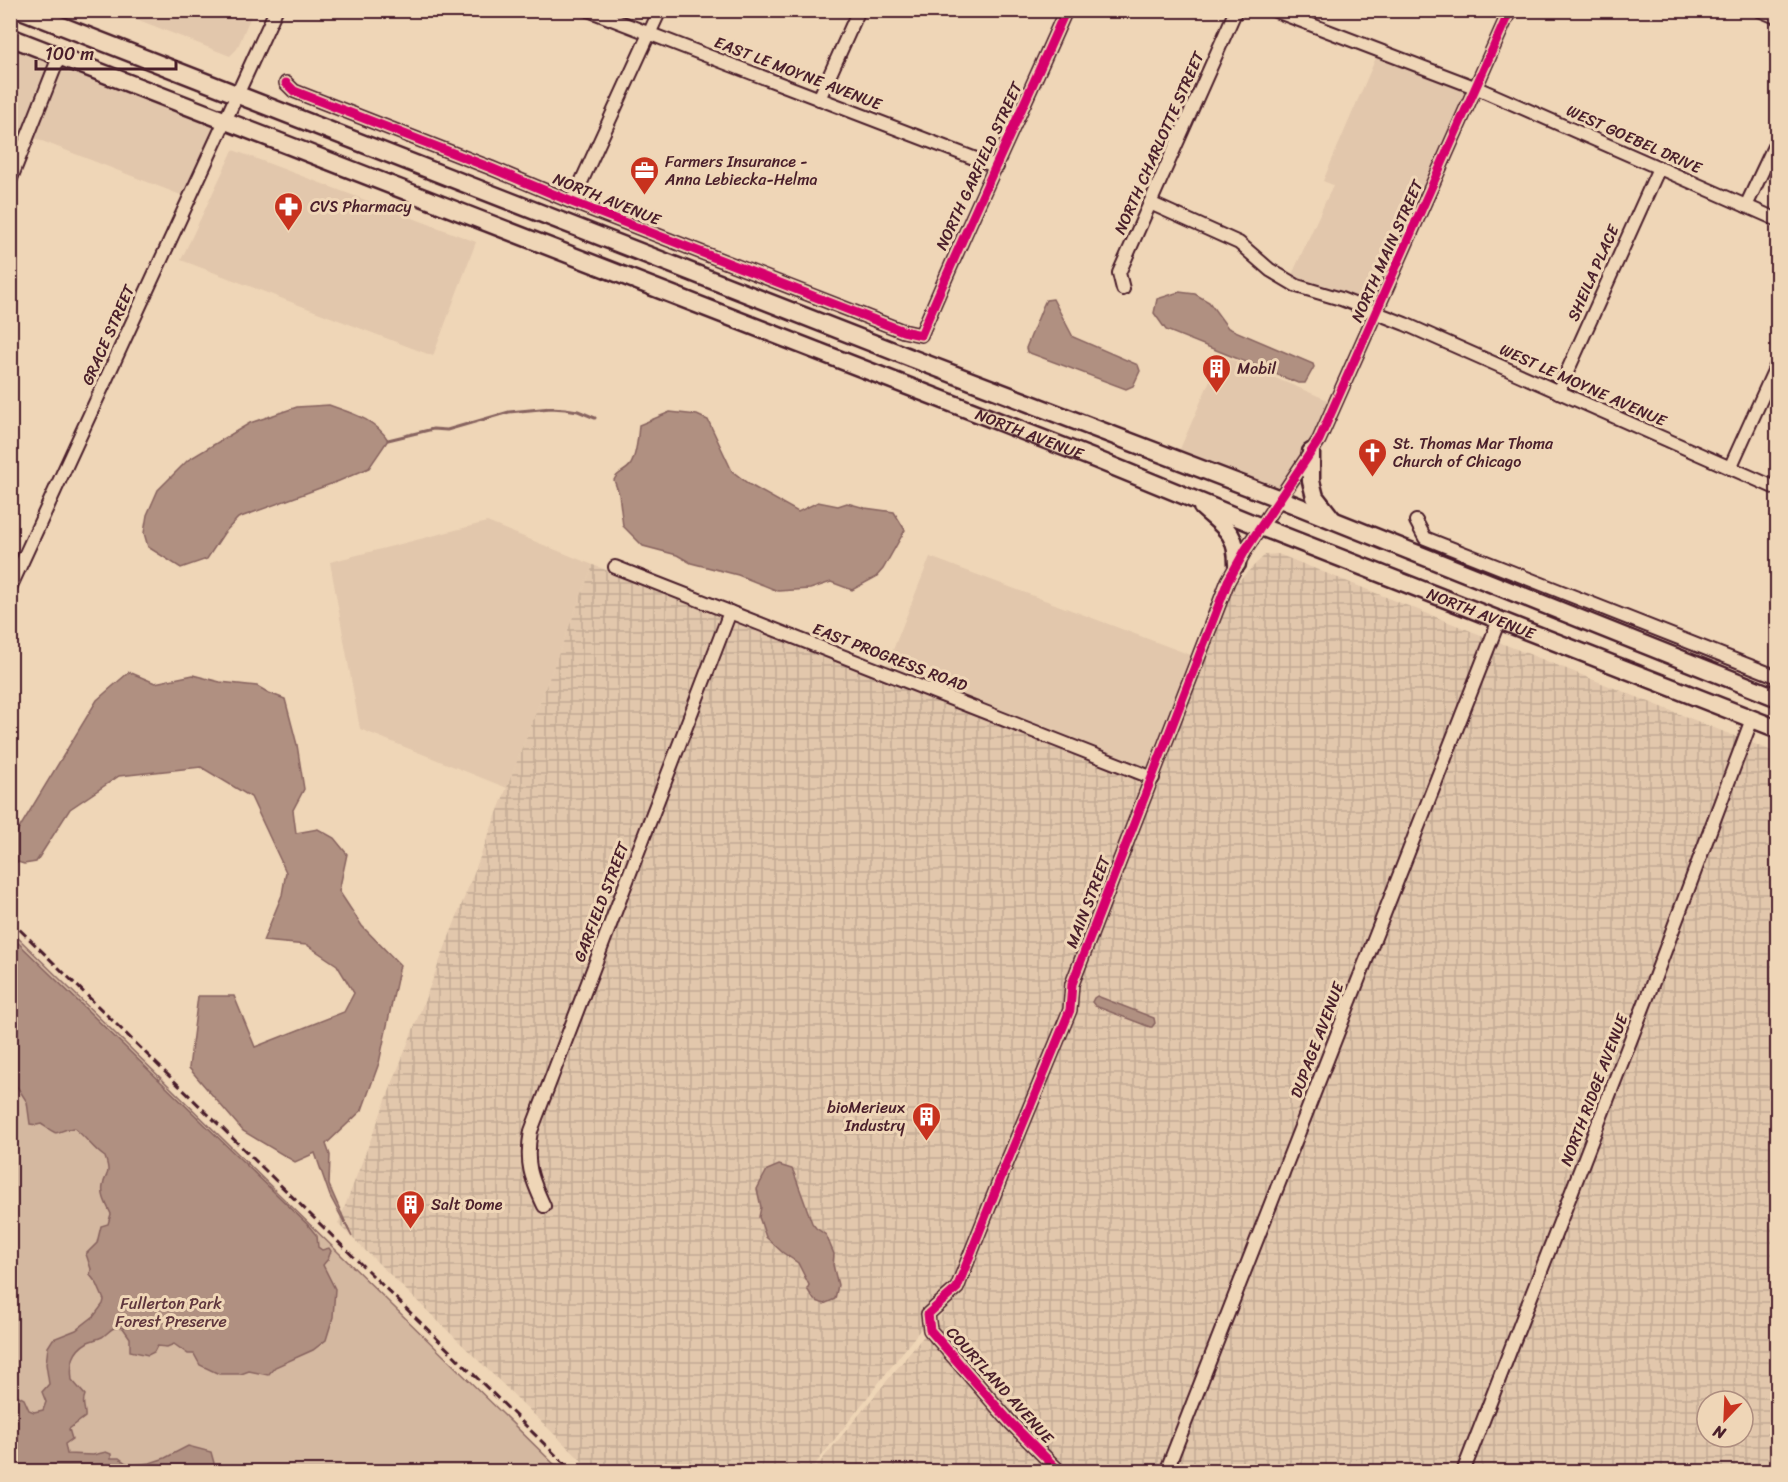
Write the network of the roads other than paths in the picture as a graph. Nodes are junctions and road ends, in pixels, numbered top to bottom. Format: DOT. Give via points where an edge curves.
graph roads {
  1 [pos="21,10"];
  2 [pos="276,10"];
  3 [pos="588,10"];
  4 [pos="660,10"];
  5 [pos="859,10"];
  6 [pos="1066,10"];
  7 [pos="1236,10"];
  8 [pos="1273,10"];
  9 [pos="1510,10"];
  10 [pos="1759,10"];
  11 [pos="1778,18"];
  12 [pos="649,35"];
  13 [pos="10,37"];
  14 [pos="59,57"];
  15 [pos="286,83"];
  16 [pos="1477,88"];
  17 [pos="237,96"];
  18 [pos="819,99"];
  19 [pos="225,122"];
  20 [pos="1778,138"];
  21 [pos="997,167"];
  22 [pos="1659,168"];
  23 [pos="10,181"];
  24 [pos="572,202"];
  25 [pos="1150,203"];
  26 [pos="1746,206"];
  27 [pos="1778,220"];
  28 [pos="1123,289"];
  29 [pos="1376,313"];
  30 [pos="921,335"];
  31 [pos="1778,362"];
  32 [pos="1558,392"];
  33 [pos="1311,452"];
  34 [pos="1730,468"];
  35 [pos="1778,489"];
  36 [pos="1280,499"];
  37 [pos="1195,500"];
  38 [pos="1334,520"];
  39 [pos="1416,521"];
  40 [pos="1261,527"];
  41 [pos="1237,564"];
  42 [pos="615,567"];
  43 [pos="10,588"];
  44 [pos="730,612"];
  45 [pos="1499,620"];
  46 [pos="1778,677"];
  47 [pos="1778,698"];
  48 [pos="1752,719"];
  49 [pos="1778,729"];
  50 [pos="1153,778"];
  51 [pos="544,1206"];
  52 [pos="928,1314"];
  53 [pos="1060,1472"];
  54 [pos="1166,1472"];
  55 [pos="1463,1472"];
  1 -- 17 [label="main road, NORTH AVENUE"];
  2 -- 17 [label="street, GRACE STREET"];
  3 -- 12 [label="street, EAST LE MOYNE AVENUE"];
  4 -- 12 [label="street"];
  5 -- 18 [label="street"];
  6 -- 21 [label="street, NORTH GARFIELD STREET"];
  7 -- 25 [label="street, NORTH CHARLOTTE STREET"];
  8 -- 16 [label="street, WEST GOEBEL DRIVE"];
  9 -- 16 [label="street, NORTH MAIN STREET"];
  10 -- 11 [label="street"];
  12 -- 18 [label="street, EAST LE MOYNE AVENUE"];
  12 -- 24 [label="street"];
  13 -- 14 [label="main road, NORTH AVENUE"];
  14 -- 19 [label="main road, NORTH AVENUE"];
  14 -- 23 [label="street"];
  15 -- 24 [label="street, NORTH AVENUE" via="294,91"];
  16 -- 22 [label="street, WEST GOEBEL DRIVE"];
  16 -- 29 [label="street, NORTH MAIN STREET"];
  17 -- 19 [label="street, GRACE STREET"];
  17 -- 36 [label="main road, NORTH AVENUE"];
  18 -- 21 [label="street, EAST LE MOYNE AVENUE"];
  19 -- 37 [label="main road, NORTH AVENUE"];
  19 -- 43 [label="street, GRACE STREET"];
  20 -- 26 [label="street"];
  21 -- 30 [label="street, NORTH GARFIELD STREET"];
  22 -- 26 [label="street, WEST GOEBEL DRIVE"];
  22 -- 32 [label="street, SHEILA PLACE"];
  24 -- 30 [label="street, NORTH AVENUE"];
  25 -- 28 [label="street, NORTH CHARLOTTE STREET" via="1119,273"];
  25 -- 29 [label="street" via="1239,243 1270,270 1297,286"];
  26 -- 27 [label="street, WEST GOEBEL DRIVE"];
  29 -- 32 [label="street, WEST LE MOYNE AVENUE"];
  29 -- 33 [label="street, NORTH MAIN STREET"];
  31 -- 34 [label="street"];
  32 -- 34 [label="street, WEST LE MOYNE AVENUE"];
  33 -- 36 [label="street, NORTH MAIN STREET"];
  33 -- 38 [label="main road" via="1315,497"];
  34 -- 35 [label="street, WEST LE MOYNE AVENUE"];
  36 -- 38 [label="main road, NORTH AVENUE"];
  36 -- 40 [label="street, MAIN STREET"];
  37 -- 40 [label="main road, NORTH AVENUE"];
  37 -- 41 [label="main road" via="1233,537"];
  38 -- 47 [label="main road, NORTH AVENUE"];
  39 -- 46 [label="street" via="1425,538"];
  40 -- 41 [label="street, MAIN STREET"];
  40 -- 45 [label="main road, NORTH AVENUE"];
  41 -- 50 [label="street, MAIN STREET"];
  42 -- 44 [label="street, EAST PROGRESS ROAD"];
  44 -- 50 [label="street, EAST PROGRESS ROAD"];
  44 -- 51 [label="street, GARFIELD STREET" via="531,1131 529,1168"];
  45 -- 48 [label="main road, NORTH AVENUE"];
  45 -- 54 [label="street, DUPAGE AVENUE"];
  48 -- 49 [label="main road, NORTH AVENUE"];
  48 -- 55 [label="street, NORTH RIDGE AVENUE"];
  50 -- 52 [label="street, MAIN STREET" via="1072,984 1070,1010 970,1258 957,1288"];
  52 -- 53 [label="street, COURTLAND AVENUE" via="930,1330 1011,1423"];
}
